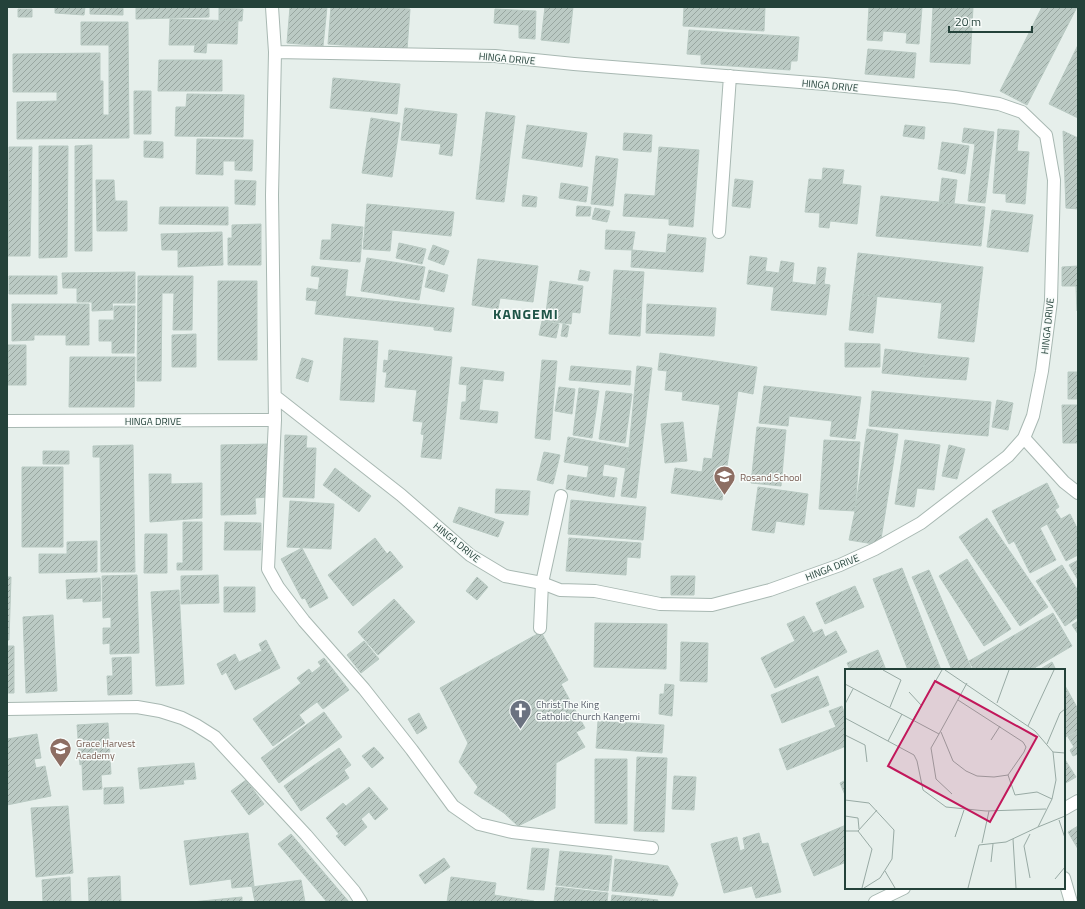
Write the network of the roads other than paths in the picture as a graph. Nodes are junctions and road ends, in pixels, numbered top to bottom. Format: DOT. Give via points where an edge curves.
graph roads {
  1 [pos="272,7"];
  2 [pos="275,52"];
  3 [pos="730,76"];
  4 [pos="719,232"];
  5 [pos="276,397"];
  6 [pos="275,420"];
  7 [pos="7,421"];
  8 [pos="1024,438"];
  9 [pos="1078,493"];
  10 [pos="561,496"];
  11 [pos="542,583"];
  12 [pos="540,628"];
  13 [pos="7,709"];
  14 [pos="1078,801"];
  15 [pos="1065,808"];
  16 [pos="652,848"];
  17 [pos="1065,881"];
  18 [pos="902,889"];
  19 [pos="361,902"];
  20 [pos="875,902"];
  21 [pos="1071,902"];
  1 -- 2 [label="street"];
  2 -- 3 [label="street, HINGA DRIVE" via="495,56"];
  2 -- 5 [label="street" via="272,195"];
  3 -- 4 [label="street"];
  3 -- 8 [label="street, HINGA DRIVE" via="924,94 998,104 1022,112 1046,135 1054,180 1051,301 1042,371 1033,416"];
  5 -- 6 [label="street"];
  5 -- 11 [label="street, HINGA DRIVE" via="401,494 470,555 505,576"];
  6 -- 7 [label="street, HINGA DRIVE"];
  6 -- 16 [label="street" via="268,570 304,621 364,689 453,806 478,824 512,832"];
  8 -- 9 [label="street" via="1064,482"];
  8 -- 11 [label="street, HINGA DRIVE" via="1008,456 914,526 875,549 840,565 770,590 712,606 660,604 596,591 560,590"];
  10 -- 11 [label="street"];
  11 -- 12 [label="street"];
  13 -- 19 [label="street" via="137,707 160,711 196,725 215,737 295,823"];
  14 -- 15 [label="street"];
  17 -- 21 [label="street"];
  18 -- 20 [label="street"];
}
